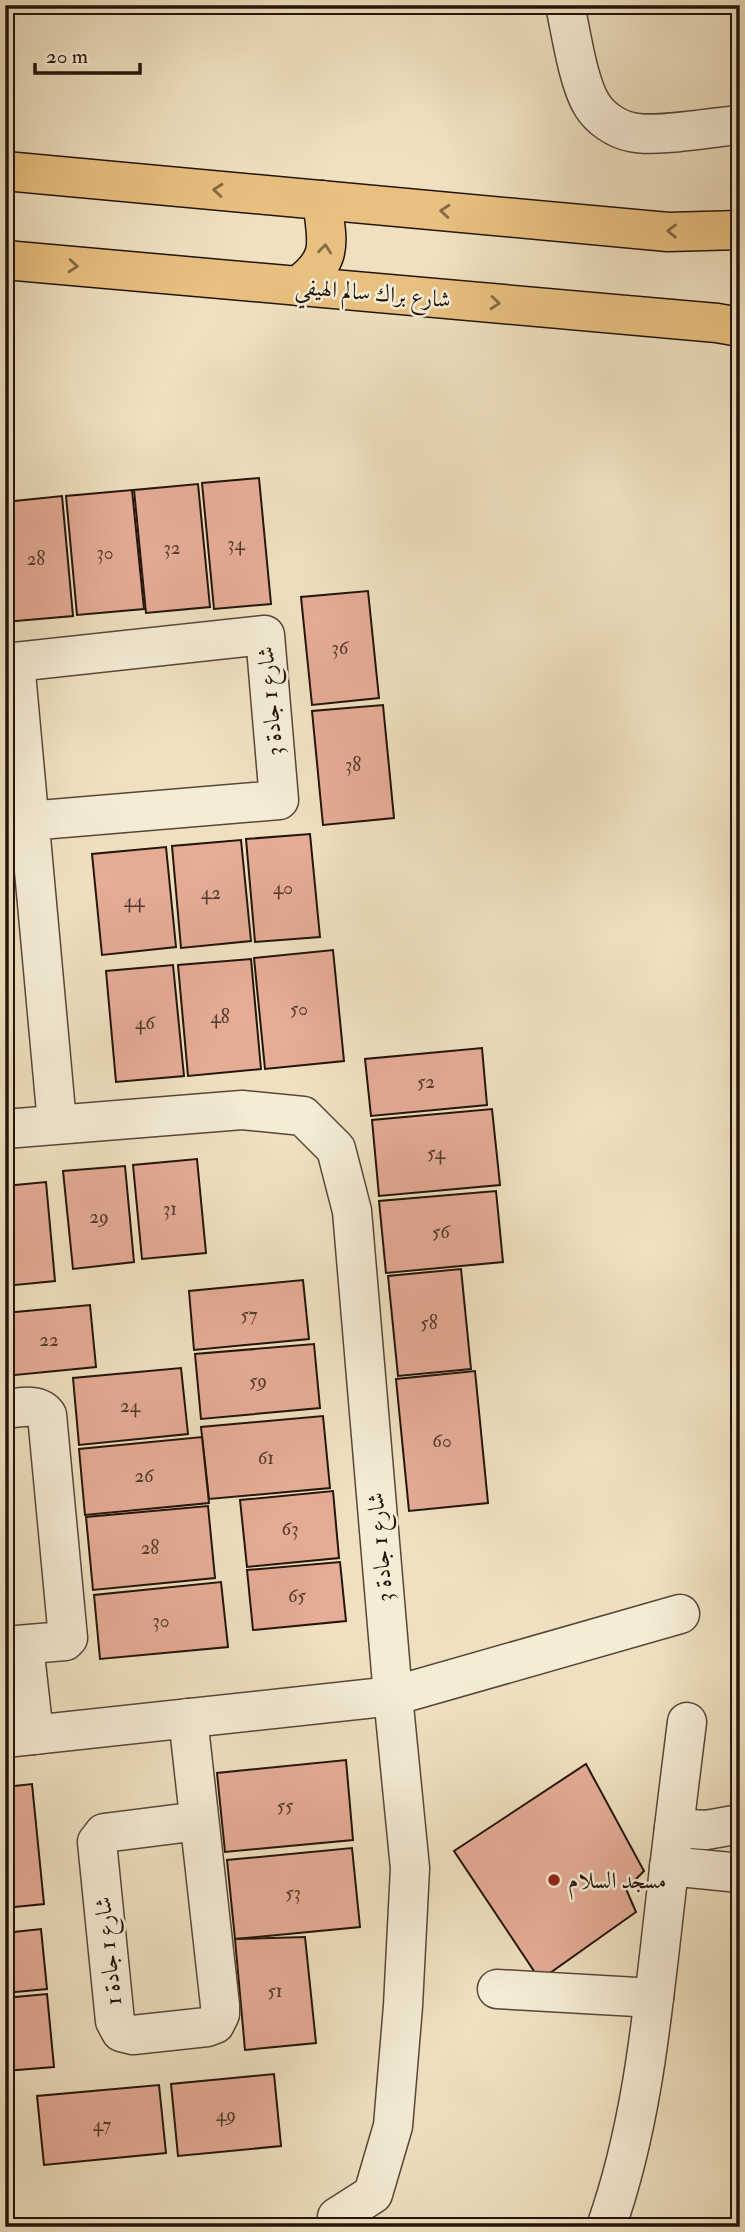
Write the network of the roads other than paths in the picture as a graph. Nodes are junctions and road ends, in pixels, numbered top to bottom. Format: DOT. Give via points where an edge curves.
graph roads {
  1 [pos="565,5"];
  2 [pos="740,125"];
  3 [pos="5,171"];
  4 [pos="322,200"];
  5 [pos="740,230"];
  6 [pos="5,260"];
  7 [pos="298,286"];
  8 [pos="740,327"];
  9 [pos="28,821"];
  10 [pos="57,1123"];
  11 [pos="5,1129"];
  12 [pos="5,1409"];
  13 [pos="680,1614"];
  14 [pos="15,1646"];
  15 [pos="393,1696"];
  16 [pos="188,1718"];
  17 [pos="687,1721"];
  18 [pos="20,1737"];
  19 [pos="199,1821"];
  20 [pos="740,1824"];
  21 [pos="674,1828"];
  22 [pos="669,1866"];
  23 [pos="740,1873"];
  24 [pos="498,1989"];
  25 [pos="654,1998"];
  26 [pos="337,2217"];
  27 [pos="606,2227"];
  1 -- 2 [label="street" via="585,91 592,106 616,127 647,134"];
  4 -- 3 [label="main road, one-way"];
  5 -- 4 [label="main road, one-way" via="668,232"];
  7 -- 4 [label="main road, one-way" via="324,261"];
  6 -- 7 [label="main road, شارع براك سالم الهيفي, one-way"];
  7 -- 8 [label="main road, شارع براك سالم الهيفي, one-way"];
  9 -- 9 [label="street, شارع 1 جادة 3" via="15,662 265,635 279,800"];
  9 -- 10 [label="street, شارع 1 جادة 3"];
  10 -- 11 [label="street, شارع 1 جادة 3"];
  10 -- 15 [label="street, شارع 1 جادة 3" via="242,1110 303,1116 336,1149 352,1211"];
  12 -- 14 [label="street" via="37,1406 47,1415 68,1638"];
  13 -- 15 [label="street"];
  14 -- 18 [label="street"];
  15 -- 16 [label="street"];
  15 -- 26 [label="street, شارع 1 جادة 3" via="410,1868 393,2126 373,2194"];
  16 -- 18 [label="street"];
  16 -- 19 [label="street, شارع 1 جادة 1"];
  17 -- 21 [label="street"];
  19 -- 19 [label="street, شارع 1 جادة 1" via="220,2014 215,2024 207,2027 133,2035 121,2032 115,2021 97,1842 104,1833"];
  20 -- 21 [label="street" via="706,1830"];
  21 -- 22 [label="street"];
  22 -- 23 [label="street"];
  22 -- 25 [label="street"];
  24 -- 25 [label="street"];
  25 -- 27 [label="street" via="634,2124"];
}
